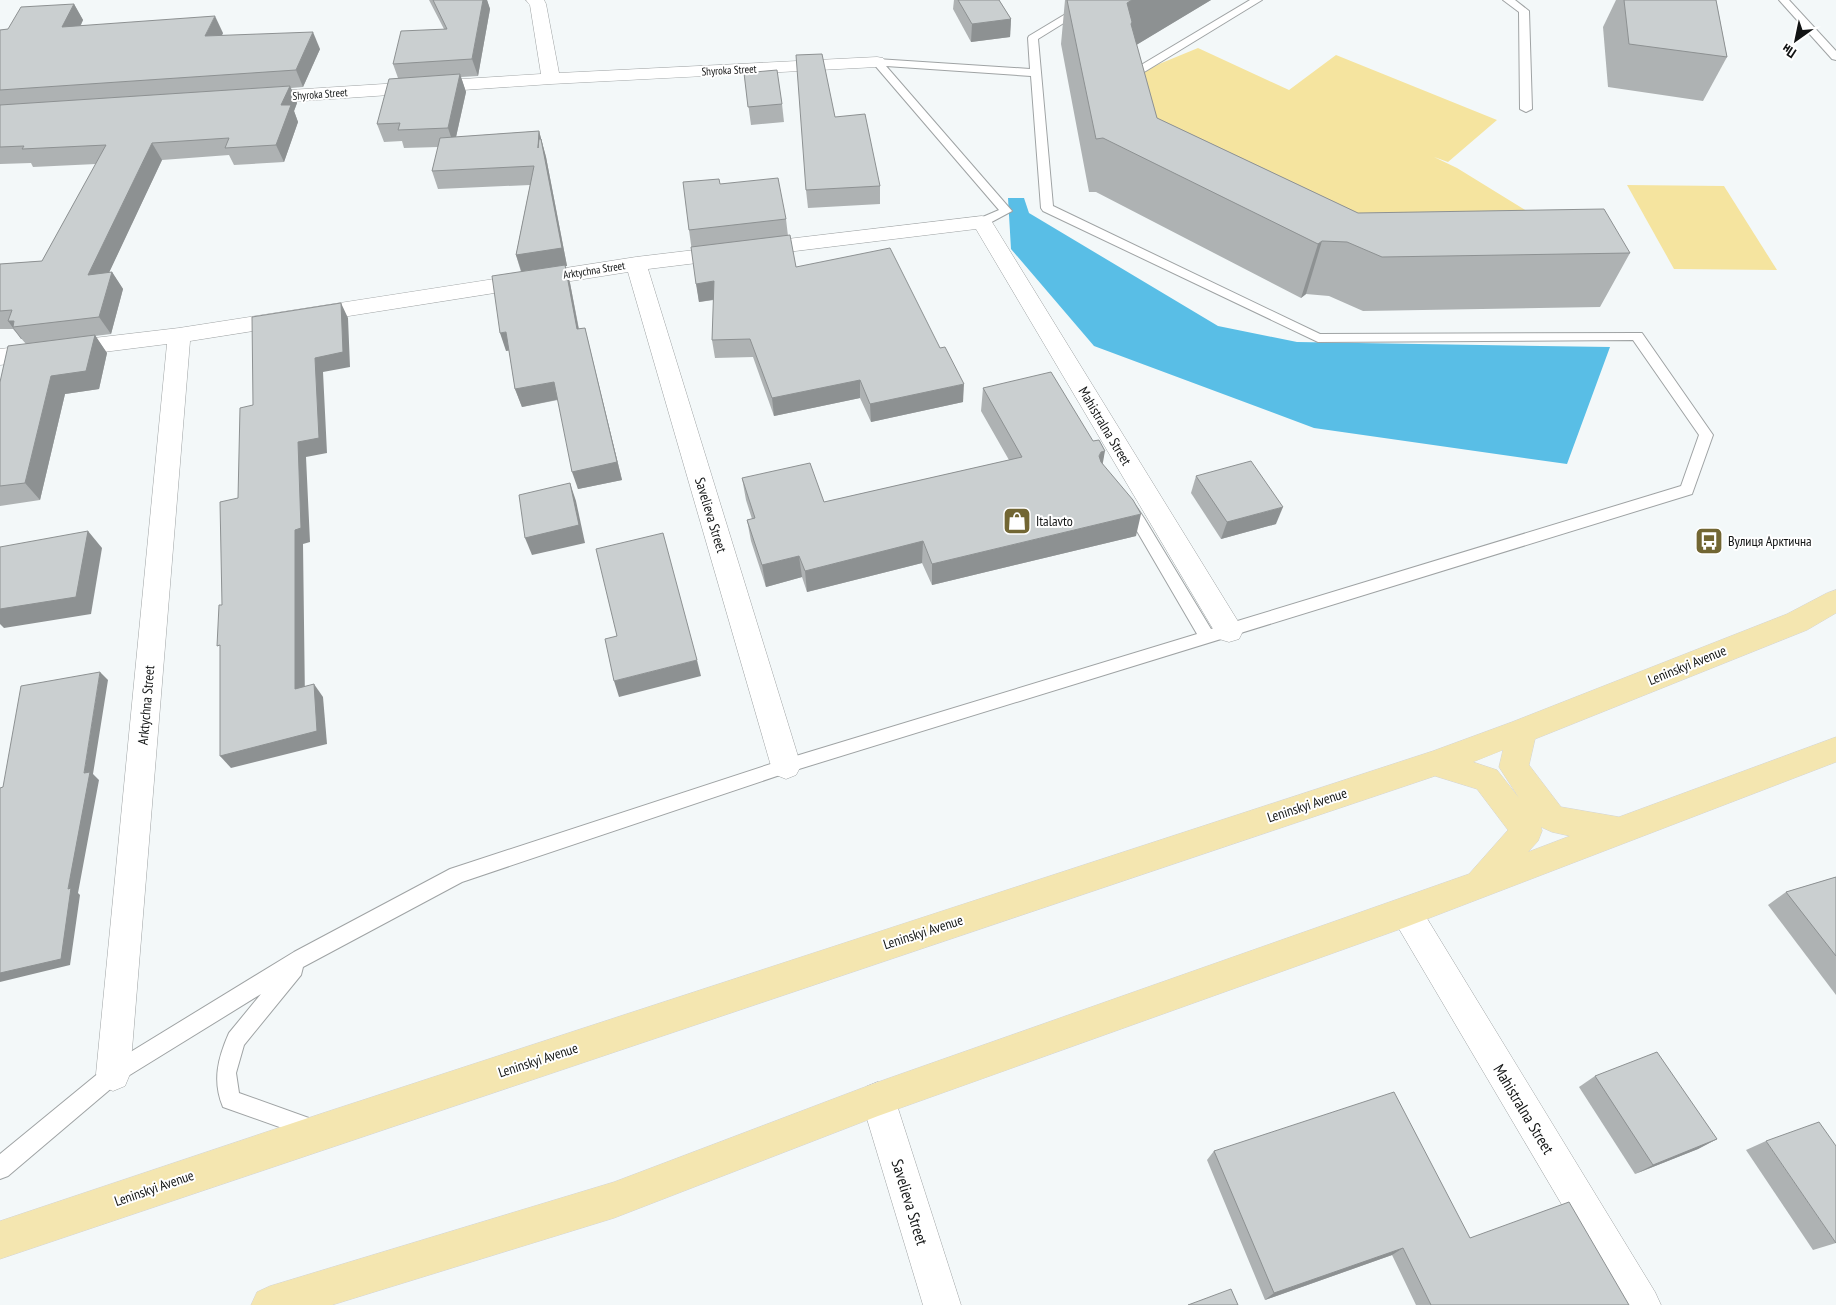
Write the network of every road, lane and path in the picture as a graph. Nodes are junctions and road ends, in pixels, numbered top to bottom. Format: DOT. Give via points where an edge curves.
graph roads {
  1 [pos="534,0"];
  2 [pos="1096,0"];
  3 [pos="1257,0"];
  4 [pos="1508,0"];
  5 [pos="1784,0"];
  6 [pos="1836,57"];
  7 [pos="878,62"];
  8 [pos="1036,73"];
  9 [pos="551,79"];
  10 [pos="1136,94"];
  11 [pos="236,100"];
  12 [pos="1526,109"];
  13 [pos="982,222"];
  14 [pos="636,264"];
  15 [pos="179,335"];
  16 [pos="0,358"];
  17 [pos="1116,493"];
  18 [pos="1836,600"];
  19 [pos="1218,634"];
  20 [pos="1522,731"];
  21 [pos="1836,749"];
  22 [pos="1435,763"];
  23 [pos="786,766"];
  24 [pos="1619,831"];
  25 [pos="1478,884"];
  26 [pos="1406,912"];
  27 [pos="302,958"];
  28 [pos="113,1074"];
  29 [pos="878,1099"];
  30 [pos="320,1132"];
  31 [pos="0,1168"];
  32 [pos="0,1240"];
  33 [pos="270,1305"];
  34 [pos="942,1305"];
  35 [pos="1642,1305"];
  1 -- 9 [label="street" via="538,4"];
  2 -- 8 [label="lane" via="1033,38"];
  3 -- 10 [label="lane" via="1130,76"];
  4 -- 12 [label="lane" via="1524,11"];
  5 -- 6 [label="lane"];
  7 -- 8 [label="lane"];
  7 -- 9 [label="street, Shyroka Street"];
  7 -- 13 [label="lane" via="1006,211"];
  8 -- 19 [label="lane" via="1047,208 1318,338 1637,336 1706,435 1686,490"];
  9 -- 11 [label="street, Shyroka Street"];
  13 -- 14 [label="street, Arktychna Street"];
  13 -- 19 [label="street, Mahistralna Street"];
  14 -- 15 [label="street, Arktychna Street"];
  14 -- 23 [label="street, Savelieva Street"];
  15 -- 16 [label="street, Arktychna Street"];
  15 -- 28 [label="street, Arktychna Street"];
  17 -- 19 [label="lane"];
  18 -- 20 [label="main road, Leninskyi Avenue" via="1797,622"];
  19 -- 23 [label="lane"];
  20 -- 22 [label="main road, Leninskyi Avenue"];
  20 -- 24 [label="main road" via="1514,767 1552,819"];
  21 -- 24 [label="main road"];
  22 -- 25 [label="main road" via="1487,778 1527,831"];
  22 -- 30 [label="main road, Leninskyi Avenue"];
  23 -- 27 [label="lane" via="457,875"];
  24 -- 25 [label="main road"];
  25 -- 26 [label="main road"];
  26 -- 29 [label="main road"];
  26 -- 35 [label="street, Mahistralna Street"];
  27 -- 28 [label="lane"];
  27 -- 30 [label="lane" via="236,1040 226,1073 230,1100"];
  28 -- 31 [label="lane"];
  29 -- 33 [label="main road" via="614,1200"];
  29 -- 34 [label="street, Savelieva Street"];
  30 -- 32 [label="main road, Leninskyi Avenue"];
}
